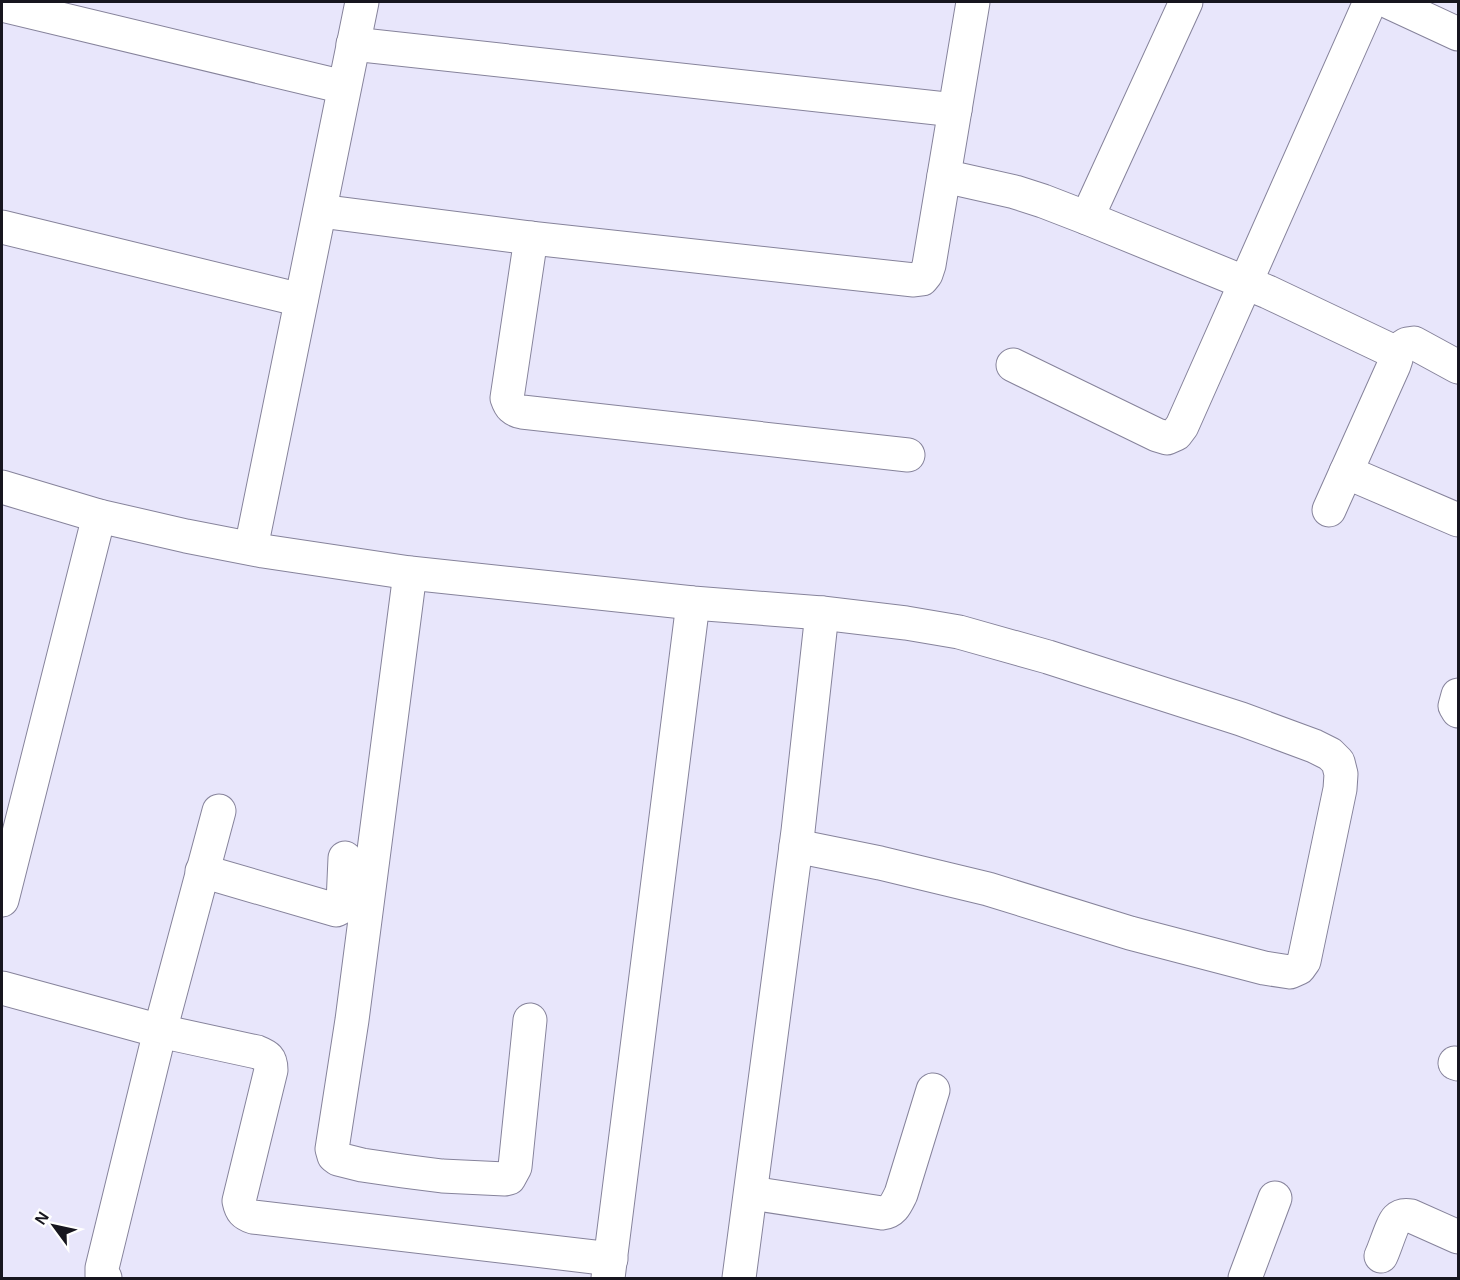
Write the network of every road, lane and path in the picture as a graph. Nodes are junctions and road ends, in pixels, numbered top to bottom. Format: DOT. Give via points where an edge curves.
graph roads {
  1 [pos="362,2"];
  2 [pos="973,2"];
  3 [pos="1186,2"];
  4 [pos="1370,2"];
  5 [pos="1389,2"];
  6 [pos="2,5"];
  7 [pos="1458,34"];
  8 [pos="353,44"];
  9 [pos="344,87"];
  10 [pos="956,110"];
  11 [pos="944,176"];
  12 [pos="320,211"];
  13 [pos="1088,218"];
  14 [pos="2,227"];
  15 [pos="531,238"];
  16 [pos="1246,283"];
  17 [pos="301,300"];
  18 [pos="1393,353"];
  19 [pos="1013,365"];
  20 [pos="1458,367"];
  21 [pos="908,455"];
  22 [pos="1346,472"];
  23 [pos="2,487"];
  24 [pos="1329,510"];
  25 [pos="99,516"];
  26 [pos="1458,520"];
  27 [pos="251,548"];
  28 [pos="410,573"];
  29 [pos="693,603"];
  30 [pos="822,614"];
  31 [pos="1458,695"];
  32 [pos="1458,711"];
  33 [pos="219,811"];
  34 [pos="796,846"];
  35 [pos="345,858"];
  36 [pos="202,871"];
  37 [pos="2,900"];
  38 [pos="2,988"];
  39 [pos="530,1020"];
  40 [pos="160,1031"];
  41 [pos="933,1090"];
  42 [pos="751,1193"];
  43 [pos="1275,1198"];
  44 [pos="1458,1237"];
  45 [pos="1381,1256"];
  46 [pos="609,1269"];
  47 [pos="103,1278"];
  48 [pos="739,1278"];
  49 [pos="1245,1278"];
  1 -- 8 [label="street"];
  2 -- 10 [label="street"];
  3 -- 13 [label="street"];
  4 -- 16 [label="street"];
  5 -- 7 [label="street"];
  6 -- 9 [label="street"];
  8 -- 9 [label="street"];
  8 -- 10 [label="street"];
  9 -- 12 [label="street"];
  10 -- 11 [label="street"];
  11 -- 13 [label="street" via="1015,192"];
  11 -- 15 [label="street" via="929,265 922,279"];
  12 -- 15 [label="street"];
  12 -- 17 [label="street"];
  13 -- 16 [label="street"];
  14 -- 17 [label="street"];
  15 -- 21 [label="street" via="507,398 514,410"];
  16 -- 18 [label="street"];
  16 -- 19 [label="street" via="1182,426 1167,438"];
  17 -- 27 [label="street"];
  18 -- 20 [label="street" via="1414,343"];
  18 -- 22 [label="street" via="1394,365"];
  22 -- 24 [label="street"];
  22 -- 26 [label="street"];
  23 -- 25 [label="street"];
  25 -- 27 [label="street"];
  25 -- 37 [label="street"];
  27 -- 28 [label="street"];
  28 -- 29 [label="street"];
  28 -- 39 [label="street" via="334,1156 362,1165 442,1176 509,1178 515,1167"];
  29 -- 30 [label="street"];
  29 -- 46 [label="street"];
  30 -- 34 [label="street"];
  30 -- 34 [label="street" via="968,634 1241,719 1330,754 1338,762 1340,789 1304,961 1290,972 1130,933 988,889"];
  31 -- 32 [label="street"];
  33 -- 36 [label="street"];
  34 -- 42 [label="street"];
  35 -- 36 [label="street" via="343,903 336,909"];
  36 -- 40 [label="street"];
  38 -- 40 [label="street"];
  40 -- 46 [label="street" via="256,1052 266,1055 271,1062 239,1201 245,1214"];
  40 -- 47 [label="street" via="102,1268"];
  41 -- 42 [label="street" via="901,1194 888,1213"];
  42 -- 48 [label="street"];
  43 -- 49 [label="street"];
  44 -- 45 [label="street" via="1406,1215 1398,1217"];
}
